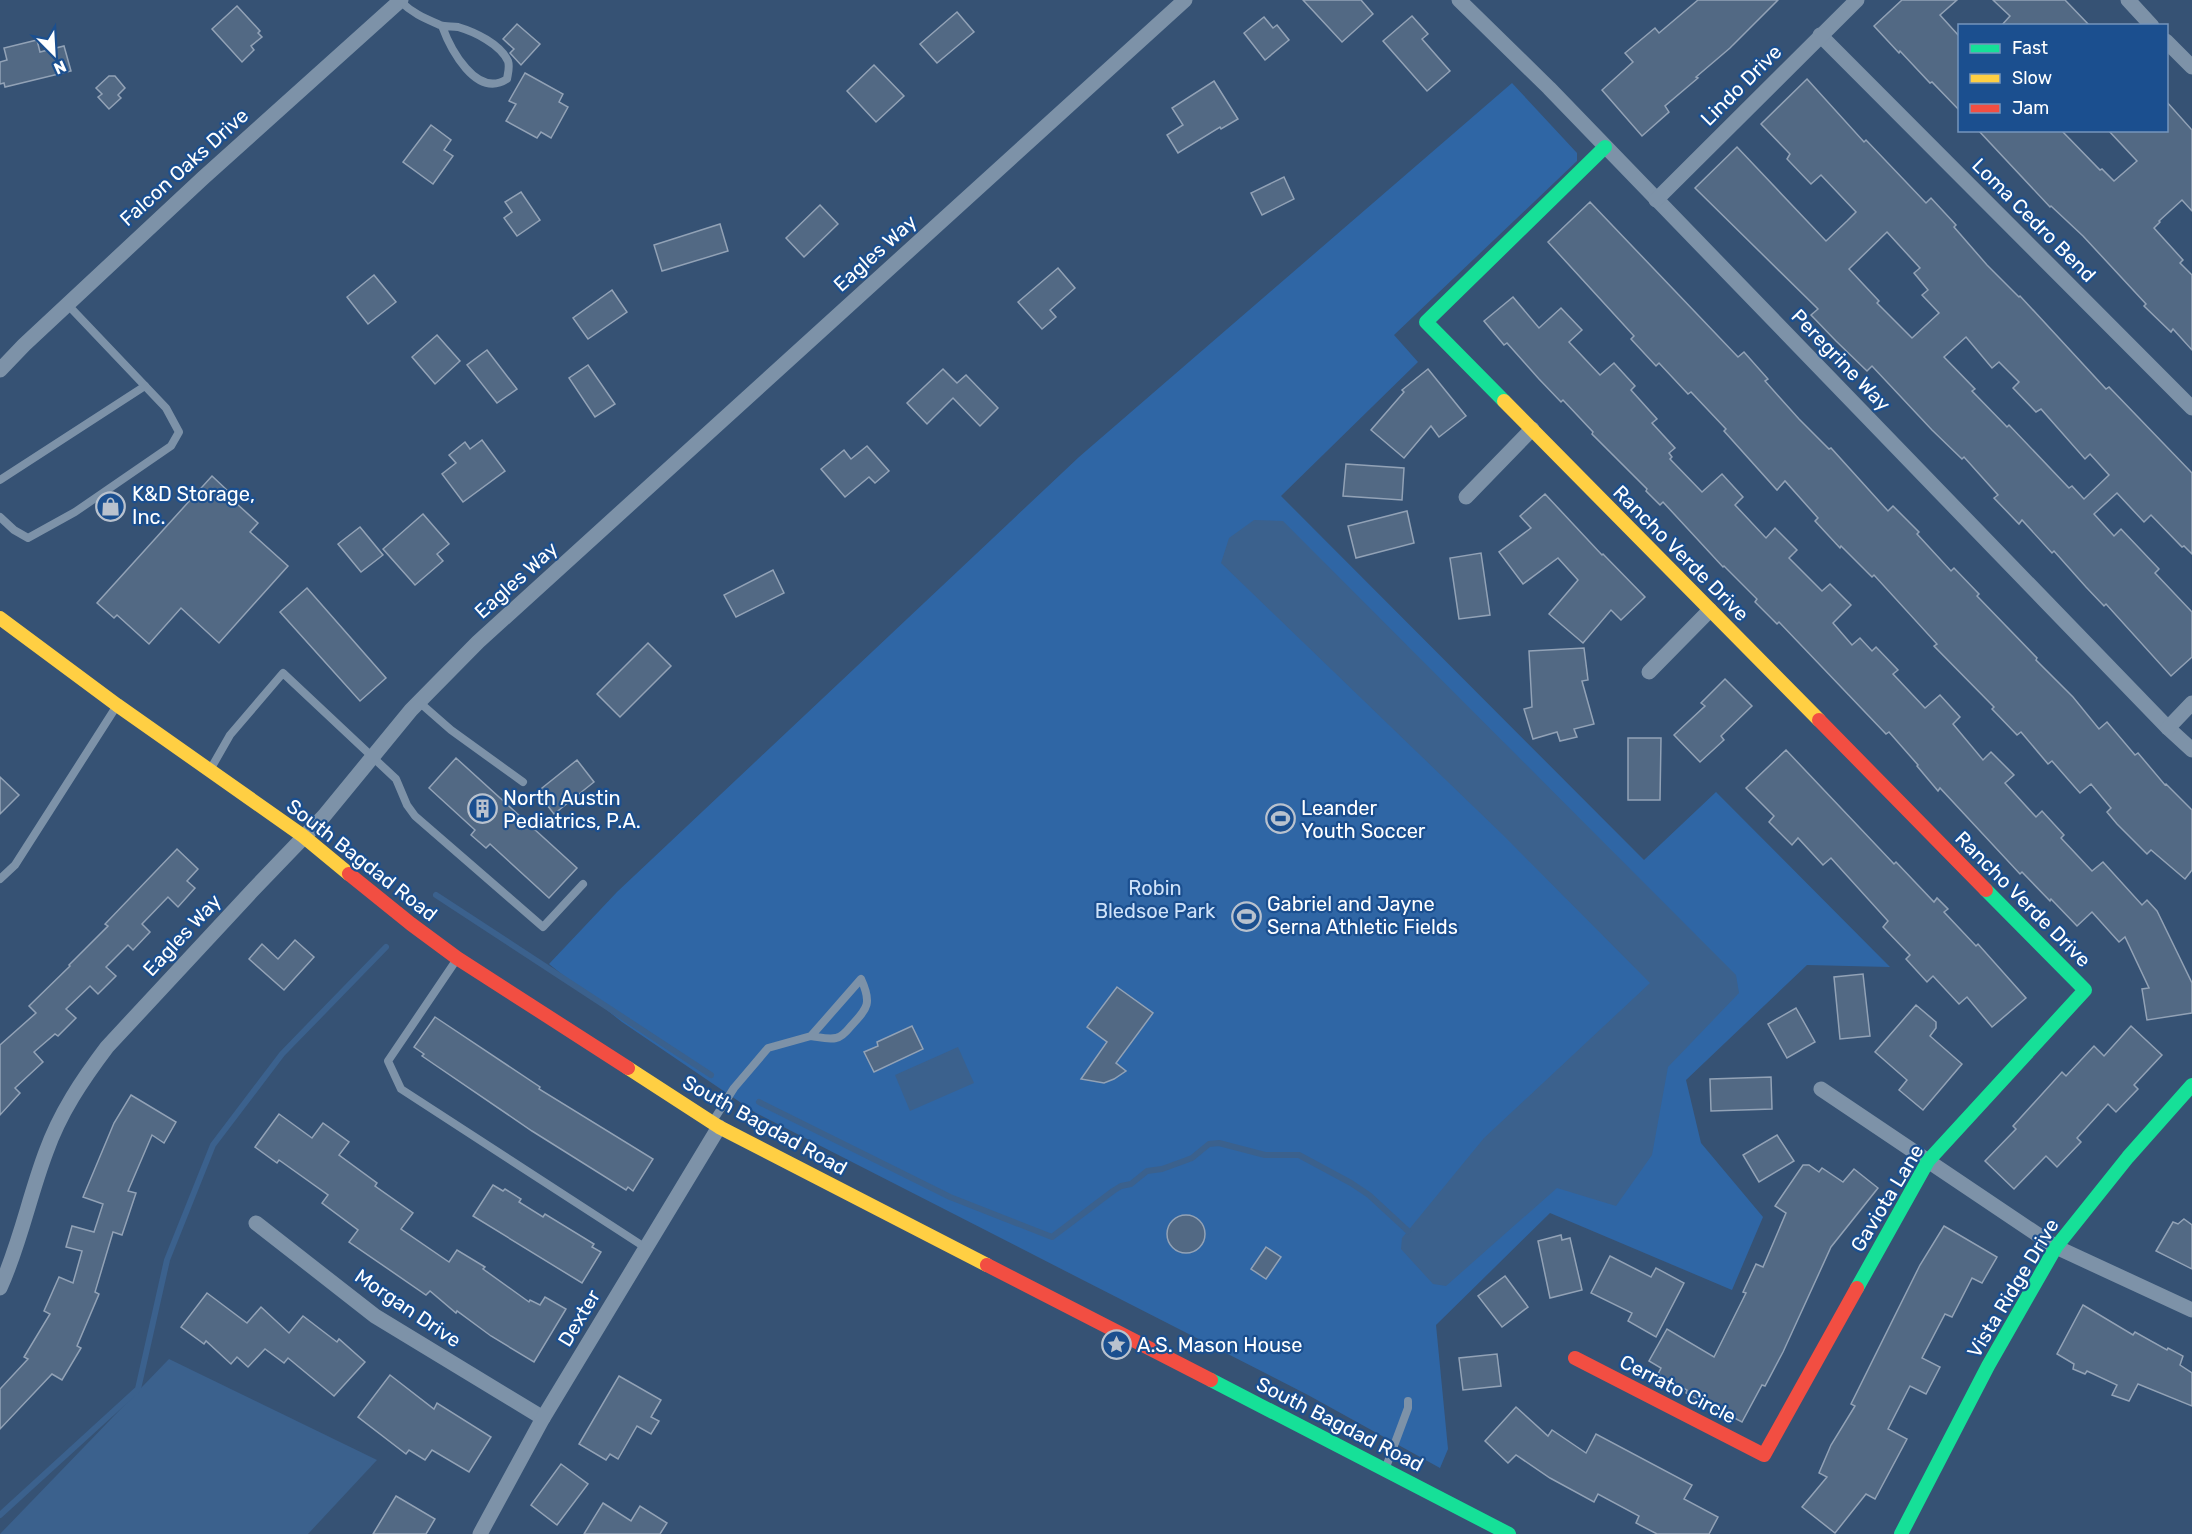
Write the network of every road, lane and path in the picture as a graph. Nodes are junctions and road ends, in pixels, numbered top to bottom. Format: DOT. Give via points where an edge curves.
graph roads {
  1 [pos="1185,0"];
  2 [pos="1459,0"];
  3 [pos="1857,0"];
  4 [pos="2128,0"];
  5 [pos="400,1"];
  6 [pos="2150,24"];
  7 [pos="442,26"];
  8 [pos="1821,35"];
  9 [pos="2168,43"];
  10 [pos="2192,67"];
  11 [pos="1605,147"];
  12 [pos="1656,200"];
  13 [pos="67,304"];
  14 [pos="0,370"];
  15 [pos="145,386"];
  16 [pos="2192,408"];
  17 [pos="1532,429"];
  18 [pos="0,480"];
  19 [pos="1467,497"];
  20 [pos="0,517"];
  21 [pos="1710,610"];
  22 [pos="0,618"];
  23 [pos="1649,672"];
  24 [pos="419,702"];
  25 [pos="2192,703"];
  26 [pos="117,705"];
  27 [pos="2168,728"];
  28 [pos="2192,750"];
  29 [pos="372,757"];
  30 [pos="210,771"];
  31 [pos="523,782"];
  32 [pos="303,836"];
  33 [pos="0,879"];
  34 [pos="584,884"];
  35 [pos="457,958"];
  36 [pos="2085,990"];
  37 [pos="811,1036"];
  38 [pos="2192,1085"];
  39 [pos="1821,1089"];
  40 [pos="716,1125"];
  41 [pos="1928,1161"];
  42 [pos="256,1223"];
  43 [pos="2056,1247"];
  44 [pos="646,1248"];
  45 [pos="0,1288"];
  46 [pos="2192,1310"];
  47 [pos="1575,1358"];
  48 [pos="1408,1401"];
  49 [pos="543,1418"];
  50 [pos="1764,1455"];
  51 [pos="1385,1469"];
  52 [pos="480,1534"];
  53 [pos="1509,1534"];
  54 [pos="1901,1534"];
  1 -- 24 [label="street, Eagles Way" via="478,642"];
  2 -- 11 [label="street, Peregrine Way"];
  3 -- 8 [label="street, Lindo Drive"];
  4 -- 6 [label="street"];
  5 -- 7 [label="lane" via="410,12"];
  5 -- 13 [label="street, Falcon Oaks Drive"];
  7 -- 7 [label="lane" via="458,27 493,44 508,62 507,79 494,84 470,73"];
  8 -- 12 [label="street, Lindo Drive"];
  8 -- 16 [label="street, Loma Cedro Bend"];
  9 -- 10 [label="street"];
  11 -- 12 [label="street, Peregrine Way"];
  11 -- 17 [label="street, Rancho Verde Drive" via="1426,322"];
  12 -- 27 [label="street, Peregrine Way"];
  13 -- 14 [label="street, Falcon Oaks Drive"];
  13 -- 15 [label="lane"];
  15 -- 18 [label="lane"];
  15 -- 20 [label="lane" via="166,408 179,432 171,446 75,512 28,538"];
  17 -- 19 [label="street"];
  17 -- 21 [label="street, Rancho Verde Drive"];
  21 -- 23 [label="street"];
  21 -- 36 [label="street, Rancho Verde Drive"];
  22 -- 26 [label="street, South Bagdad Road"];
  24 -- 29 [label="street, Eagles Way"];
  24 -- 31 [label="lane"];
  25 -- 27 [label="street"];
  26 -- 30 [label="street, South Bagdad Road"];
  26 -- 33 [label="lane" via="15,865"];
  27 -- 28 [label="street, Peregrine Way"];
  29 -- 30 [label="lane" via="283,673 230,735"];
  29 -- 32 [label="street, Eagles Way"];
  29 -- 34 [label="lane" via="396,779 415,816 543,927"];
  30 -- 32 [label="street, South Bagdad Road"];
  32 -- 35 [label="street, South Bagdad Road"];
  32 -- 45 [label="street, Eagles Way" via="88,1071 50,1142"];
  35 -- 40 [label="street, South Bagdad Road"];
  35 -- 44 [label="lane" via="388,1061 401,1089"];
  36 -- 41 [label="street, Gaviota Lane"];
  37 -- 37 [label="lane" via="841,1001 861,979 868,1000 865,1012 843,1035 825,1039"];
  37 -- 40 [label="lane" via="768,1048 734,1088"];
  38 -- 43 [label="street, Vista Ridge Drive"];
  39 -- 41 [label="street"];
  40 -- 44 [label="street, Dexter"];
  40 -- 51 [label="street, South Bagdad Road"];
  41 -- 43 [label="street"];
  41 -- 50 [label="street, Gaviota Lane"];
  42 -- 49 [label="street, Morgan Drive" via="375,1316"];
  43 -- 46 [label="street"];
  43 -- 54 [label="street, Vista Ridge Drive" via="1988,1366"];
  44 -- 49 [label="street, Dexter"];
  47 -- 50 [label="street, Cerrato Circle"];
  48 -- 51 [label="lane"];
  49 -- 52 [label="street, Dexter"];
  51 -- 53 [label="street, South Bagdad Road"];
}
